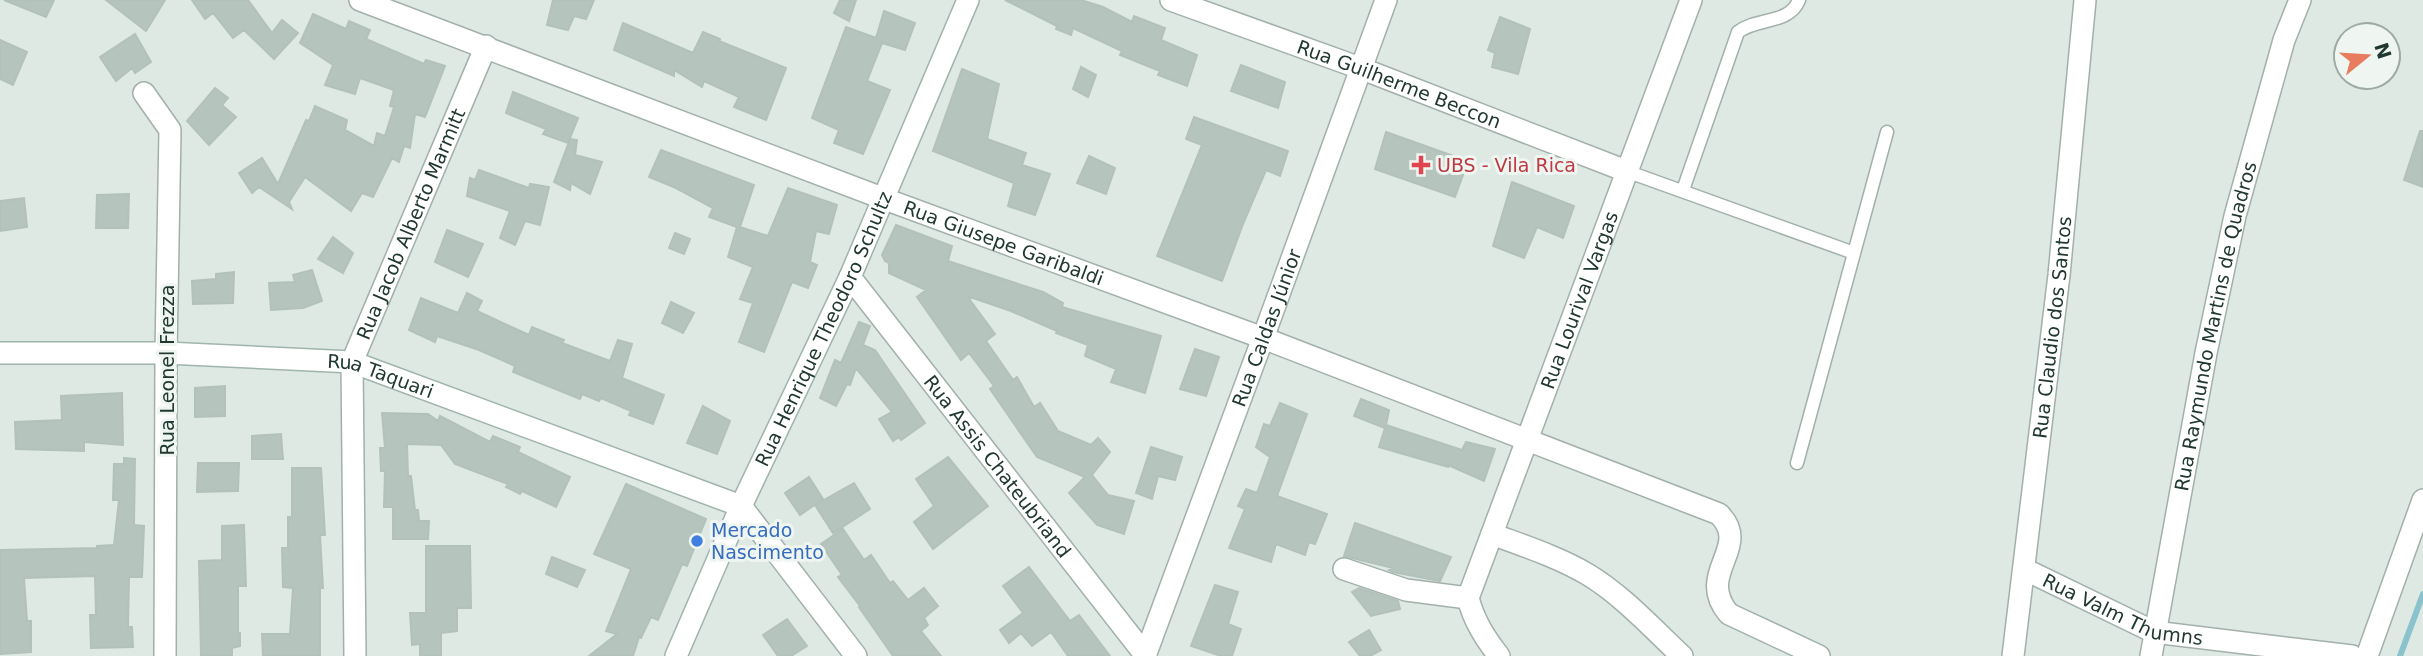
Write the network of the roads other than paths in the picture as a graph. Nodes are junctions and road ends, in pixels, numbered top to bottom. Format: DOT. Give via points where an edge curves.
graph roads {
  1 [pos="360,0"];
  2 [pos="968,0"];
  3 [pos="1171,0"];
  4 [pos="1385,0"];
  5 [pos="1691,0"];
  6 [pos="1799,0"];
  7 [pos="2085,0"];
  8 [pos="2300,0"];
  9 [pos="486,46"];
  10 [pos="1360,68"];
  11 [pos="144,93"];
  12 [pos="1887,132"];
  13 [pos="1626,171"];
  14 [pos="1682,190"];
  15 [pos="882,198"];
  16 [pos="1854,253"];
  17 [pos="850,277"];
  18 [pos="1264,338"];
  19 [pos="0,353"];
  20 [pos="166,353"];
  21 [pos="352,362"];
  22 [pos="1527,440"];
  23 [pos="1797,463"];
  24 [pos="2423,500"];
  25 [pos="741,506"];
  26 [pos="1492,534"];
  27 [pos="1344,569"];
  28 [pos="2024,569"];
  29 [pos="1468,598"];
  30 [pos="2154,632"];
  31 [pos="166,656"];
  32 [pos="355,656"];
  33 [pos="676,656"];
  34 [pos="856,656"];
  35 [pos="1145,656"];
  36 [pos="1499,656"];
  37 [pos="1682,656"];
  38 [pos="1819,656"];
  39 [pos="2013,656"];
  40 [pos="2151,656"];
  41 [pos="2352,656"];
  42 [pos="2367,656"];
  1 -- 9 [label="street, Rua Giusepe Garibaldi"];
  2 -- 15 [label="street, Rua Henrique Theodoro Schultz"];
  3 -- 10 [label="street, Rua Guilherme Beccon"];
  4 -- 10 [label="street, Rua Caldas Júnior"];
  5 -- 13 [label="street, Rua Lourival Vargas"];
  6 -- 14 [label="lane" via="1778,19 1738,32"];
  7 -- 28 [label="street, Rua Claudio dos Santos" via="2060,275"];
  8 -- 30 [label="street, Rua Raymundo Martins de Quadros" via="2284,40 2235,216"];
  9 -- 15 [label="street, Rua Giusepe Garibaldi"];
  9 -- 21 [label="street, Rua Jacob Alberto Marmitt"];
  10 -- 13 [label="street, Rua Guilherme Beccon"];
  10 -- 18 [label="street, Rua Caldas Júnior"];
  11 -- 20 [label="street, Rua Leonel Frezza" via="170,130"];
  12 -- 16 [label="lane"];
  13 -- 14 [label="lane"];
  13 -- 22 [label="street, Rua Lourival Vargas"];
  14 -- 16 [label="lane"];
  15 -- 17 [label="street, Rua Henrique Theodoro Schultz"];
  15 -- 18 [label="street, Rua Giusepe Garibaldi"];
  16 -- 23 [label="lane"];
  17 -- 25 [label="street, Rua Henrique Theodoro Schultz"];
  17 -- 35 [label="street, Rua Assis Chateubriand"];
  18 -- 22 [label="street, Rua Giusepe Garibaldi"];
  18 -- 35 [label="street, Rua Caldas Júnior"];
  19 -- 20 [label="street, Rua Taquari"];
  20 -- 21 [label="street, Rua Taquari"];
  20 -- 31 [label="street, Rua Leonel Frezza"];
  21 -- 25 [label="street, Rua Taquari"];
  21 -- 32 [label="street, Rua Jacob Alberto Marmitt"];
  22 -- 26 [label="street, Rua Lourival Vargas"];
  22 -- 38 [label="street, Rua Giusepe Garibaldi" via="1719,514 1731,537 1718,577 1720,603 1729,614"];
  24 -- 42 [label="street"];
  25 -- 33 [label="street, Rua Henrique Theodoro Schultz"];
  25 -- 34 [label="street"];
  26 -- 29 [label="street, Rua Lourival Vargas"];
  26 -- 37 [label="street" via="1589,575"];
  27 -- 29 [label="street" via="1406,590"];
  28 -- 30 [label="street, Rua Valm Thumns"];
  28 -- 39 [label="street, Rua Claudio dos Santos"];
  29 -- 36 [label="street" via="1482,634"];
  30 -- 40 [label="street, Rua Raymundo Martins de Quadros"];
  30 -- 41 [label="street, Rua Valm Thumns"];
}
